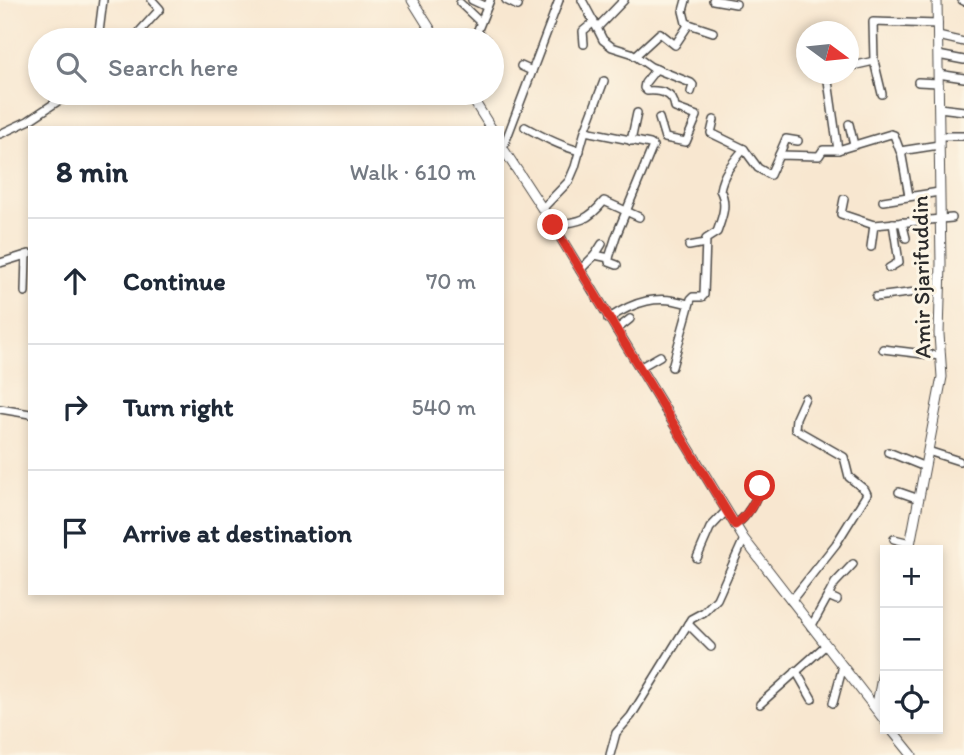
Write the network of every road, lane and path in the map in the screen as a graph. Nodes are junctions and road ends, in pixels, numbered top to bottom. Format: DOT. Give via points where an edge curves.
graph roads {
  1 [pos="103,0"];
  2 [pos="152,0"];
  3 [pos="412,0"];
  4 [pos="472,0"];
  5 [pos="506,0"];
  6 [pos="582,0"];
  7 [pos="624,0"];
  8 [pos="686,0"];
  9 [pos="713,0"];
  10 [pos="937,0"];
  11 [pos="556,1"];
  12 [pos="460,3"];
  13 [pos="489,3"];
  14 [pos="736,4"];
  15 [pos="518,6"];
  16 [pos="480,22"];
  17 [pos="689,24"];
  18 [pos="938,24"];
  19 [pos="595,25"];
  20 [pos="100,28"];
  21 [pos="143,28"];
  22 [pos="430,28"];
  23 [pos="478,28"];
  24 [pos="713,32"];
  25 [pos="938,36"];
  26 [pos="964,42"];
  27 [pos="584,44"];
  28 [pos="938,55"];
  29 [pos="635,56"];
  30 [pos="962,60"];
  31 [pos="874,61"];
  32 [pos="859,65"];
  33 [pos="521,66"];
  34 [pos="656,69"];
  35 [pos="532,71"];
  36 [pos="938,78"];
  37 [pos="960,78"];
  38 [pos="604,81"];
  39 [pos="918,82"];
  40 [pos="828,84"];
  41 [pos="691,92"];
  42 [pos="881,94"];
  43 [pos="52,105"];
  44 [pos="477,105"];
  45 [pos="939,108"];
  46 [pos="964,111"];
  47 [pos="637,113"];
  48 [pos="659,118"];
  49 [pos="714,120"];
  50 [pos="849,124"];
  51 [pos="490,126"];
  52 [pos="525,127"];
  53 [pos="585,131"];
  54 [pos="0,134"];
  55 [pos="964,136"];
  56 [pos="631,141"];
  57 [pos="797,141"];
  58 [pos="939,141"];
  59 [pos="504,144"];
  60 [pos="854,145"];
  61 [pos="504,149"];
  62 [pos="744,149"];
  63 [pos="838,150"];
  64 [pos="580,151"];
  65 [pos="901,151"];
  66 [pos="779,155"];
  67 [pos="939,191"];
  68 [pos="909,196"];
  69 [pos="844,199"];
  70 [pos="883,201"];
  71 [pos="542,209"];
  72 [pos="626,211"];
  73 [pos="639,217"];
  74 [pos="939,218"];
  75 [pos="952,218"];
  76 [pos="902,222"];
  77 [pos="893,223"];
  78 [pos="553,225"];
  79 [pos="874,225"];
  80 [pos="906,237"];
  81 [pos="705,243"];
  82 [pos="602,244"];
  83 [pos="689,246"];
  84 [pos="871,247"];
  85 [pos="28,255"];
  86 [pos="596,255"];
  87 [pos="609,258"];
  88 [pos="0,263"];
  89 [pos="617,265"];
  90 [pos="889,268"];
  91 [pos="580,270"];
  92 [pos="940,289"];
  93 [pos="25,292"];
  94 [pos="876,297"];
  95 [pos="688,304"];
  96 [pos="608,319"];
  97 [pos="630,320"];
  98 [pos="616,330"];
  99 [pos="884,349"];
  100 [pos="660,356"];
  101 [pos="940,356"];
  102 [pos="672,367"];
  103 [pos="639,368"];
  104 [pos="805,398"];
  105 [pos="0,409"];
  106 [pos="28,414"];
  107 [pos="928,451"];
  108 [pos="888,452"];
  109 [pos="959,461"];
  110 [pos="925,467"];
  111 [pos="760,486"];
  112 [pos="900,492"];
  113 [pos="919,499"];
  114 [pos="726,511"];
  115 [pos="735,525"];
  116 [pos="894,538"];
  117 [pos="744,539"];
  118 [pos="906,545"];
  119 [pos="909,545"];
  120 [pos="697,558"];
  121 [pos="853,564"];
  122 [pos="828,596"];
  123 [pos="837,600"];
  124 [pos="791,601"];
  125 [pos="688,624"];
  126 [pos="811,627"];
  127 [pos="826,645"];
  128 [pos="711,647"];
  129 [pos="843,666"];
  130 [pos="796,671"];
  131 [pos="883,671"];
  132 [pos="813,699"];
  133 [pos="833,703"];
  134 [pos="760,704"];
  135 [pos="876,709"];
  136 [pos="880,714"];
  137 [pos="895,734"];
  138 [pos="610,755"];
  139 [pos="912,755"];
  1 -- 20 [label="street"];
  2 -- 21 [label="street" via="160,9"];
  3 -- 22 [label="main road"];
  4 -- 13 [label="street"];
  5 -- 15 [label="street"];
  6 -- 19 [label="street"];
  7 -- 19 [label="street"];
  8 -- 17 [label="street" via="683,11"];
  9 -- 14 [label="street"];
  10 -- 18 [label="main road, Amir Sjarifuddin"];
  11 -- 35 [label="street"];
  12 -- 16 [label="street"];
  13 -- 16 [label="street"];
  16 -- 23 [label="street"];
  17 -- 24 [label="street"];
  17 -- 29 [label="street" via="676,45 660,33"];
  18 -- 25 [label="main road, Amir Sjarifuddin"];
  18 -- 31 [label="street" via="874,21"];
  19 -- 27 [label="street" via="583,31"];
  19 -- 29 [label="street" via="611,47"];
  25 -- 26 [label="street"];
  25 -- 28 [label="main road, Amir Sjarifuddin"];
  28 -- 30 [label="street"];
  28 -- 36 [label="main road, Amir Sjarifuddin"];
  29 -- 34 [label="street"];
  30 -- 37 [label="street"];
  31 -- 32 [label="street"];
  31 -- 42 [label="street"];
  33 -- 35 [label="street"];
  34 -- 41 [label="street" via="691,83"];
  34 -- 48 [label="street" via="644,88 664,92 674,108 698,116 686,142 665,138"];
  35 -- 59 [label="street"];
  36 -- 37 [label="street"];
  36 -- 39 [label="street"];
  36 -- 45 [label="main road, Amir Sjarifuddin"];
  38 -- 53 [label="street"];
  40 -- 63 [label="street"];
  43 -- 54 [label="street"];
  44 -- 51 [label="main road"];
  45 -- 46 [label="street"];
  45 -- 58 [label="main road, Amir Sjarifuddin"];
  47 -- 56 [label="street"];
  49 -- 62 [label="street" via="711,133"];
  50 -- 60 [label="street"];
  52 -- 64 [label="street"];
  53 -- 56 [label="street"];
  53 -- 64 [label="street"];
  55 -- 58 [label="street"];
  56 -- 72 [label="street" via="653,146"];
  57 -- 66 [label="street" via="786,139"];
  58 -- 65 [label="street"];
  58 -- 67 [label="main road, Amir Sjarifuddin"];
  60 -- 63 [label="street"];
  60 -- 65 [label="street" via="893,134"];
  61 -- 71 [label="main road"];
  62 -- 66 [label="street" via="758,168 770,175"];
  62 -- 81 [label="street" via="726,172 719,189 724,209 717,232 706,237"];
  63 -- 66 [label="street" via="823,150 817,156"];
  64 -- 71 [label="street" via="569,181"];
  65 -- 68 [label="street"];
  67 -- 68 [label="street"];
  67 -- 74 [label="main road, Amir Sjarifuddin"];
  68 -- 70 [label="street"];
  69 -- 79 [label="street" via="841,214"];
  71 -- 78 [label="main road"];
  72 -- 73 [label="street"];
  72 -- 78 [label="street" via="604,201 588,218"];
  72 -- 87 [label="street"];
  74 -- 75 [label="street"];
  74 -- 76 [label="street"];
  74 -- 92 [label="main road, Amir Sjarifuddin"];
  76 -- 77 [label="street"];
  76 -- 80 [label="street"];
  77 -- 79 [label="street"];
  77 -- 90 [label="street" via="899,262"];
  78 -- 91 [label="main road"];
  79 -- 84 [label="street"];
  81 -- 83 [label="street"];
  81 -- 95 [label="street" via="704,296 693,296"];
  82 -- 86 [label="street"];
  85 -- 88 [label="street"];
  85 -- 93 [label="street"];
  86 -- 87 [label="street"];
  86 -- 91 [label="street"];
  87 -- 89 [label="street"];
  91 -- 96 [label="main road"];
  92 -- 94 [label="street"];
  92 -- 101 [label="main road, Amir Sjarifuddin"];
  95 -- 96 [label="street" via="653,300 627,306"];
  95 -- 102 [label="street"];
  96 -- 98 [label="main road"];
  97 -- 98 [label="street"];
  98 -- 103 [label="main road"];
  99 -- 101 [label="street"];
  100 -- 103 [label="street"];
  101 -- 107 [label="main road, Amir Sjarifuddin" via="940,390"];
  103 -- 114 [label="main road"];
  104 -- 124 [label="street" via="795,429 844,457 849,477 867,494 836,544"];
  105 -- 106 [label="street"];
  107 -- 109 [label="street"];
  107 -- 110 [label="main road, Amir Sjarifuddin"];
  108 -- 110 [label="street"];
  110 -- 113 [label="main road, Amir Sjarifuddin"];
  111 -- 115 [label="street" via="753,504"];
  112 -- 113 [label="street"];
  113 -- 119 [label="main road, Amir Sjarifuddin"];
  114 -- 115 [label="main road"];
  114 -- 120 [label="street" via="710,528"];
  115 -- 117 [label="main road"];
  116 -- 118 [label="street"];
  117 -- 124 [label="main road"];
  117 -- 125 [label="street" via="717,599"];
  121 -- 122 [label="street"];
  122 -- 123 [label="street"];
  122 -- 126 [label="street"];
  124 -- 126 [label="main road"];
  125 -- 128 [label="street"];
  125 -- 138 [label="street" via="616,733"];
  126 -- 127 [label="main road"];
  127 -- 129 [label="main road"];
  127 -- 130 [label="street"];
  129 -- 133 [label="street"];
  129 -- 135 [label="main road"];
  130 -- 132 [label="street"];
  130 -- 134 [label="street"];
  131 -- 135 [label="main road"];
  135 -- 136 [label="main road"];
  137 -- 139 [label="main road"];
}
